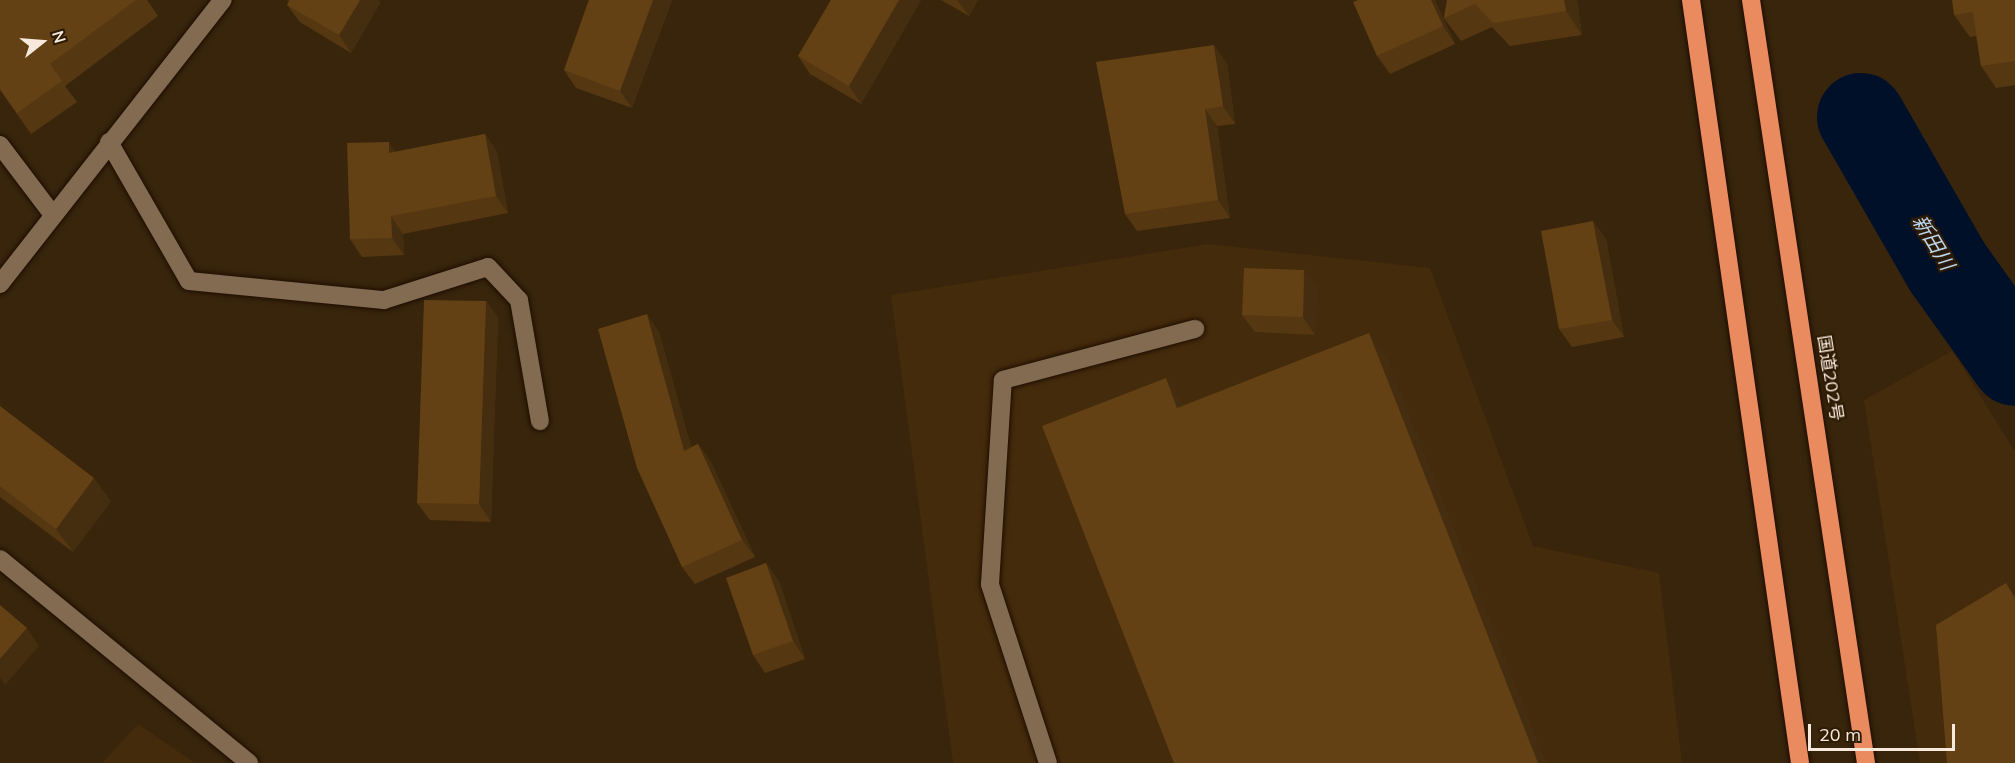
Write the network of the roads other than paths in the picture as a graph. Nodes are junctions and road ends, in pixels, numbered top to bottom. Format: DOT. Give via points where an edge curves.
graph roads {
  1 [pos="223,0"];
  2 [pos="1691,0"];
  3 [pos="1751,0"];
  4 [pos="109,142"];
  5 [pos="0,144"];
  6 [pos="53,215"];
  7 [pos="0,284"];
  8 [pos="1195,329"];
  9 [pos="540,421"];
  10 [pos="0,559"];
  11 [pos="249,763"];
  12 [pos="1048,763"];
  13 [pos="1800,763"];
  14 [pos="1866,763"];
  1 -- 4 [label="street"];
  2 -- 13 [label="highway"];
  3 -- 14 [label="highway, 国道202号"];
  4 -- 6 [label="street"];
  4 -- 9 [label="street" via="189,281 384,300 488,267 519,300"];
  5 -- 6 [label="street"];
  6 -- 7 [label="street"];
  8 -- 12 [label="street" via="1004,380 990,584"];
  10 -- 11 [label="street"];
}
